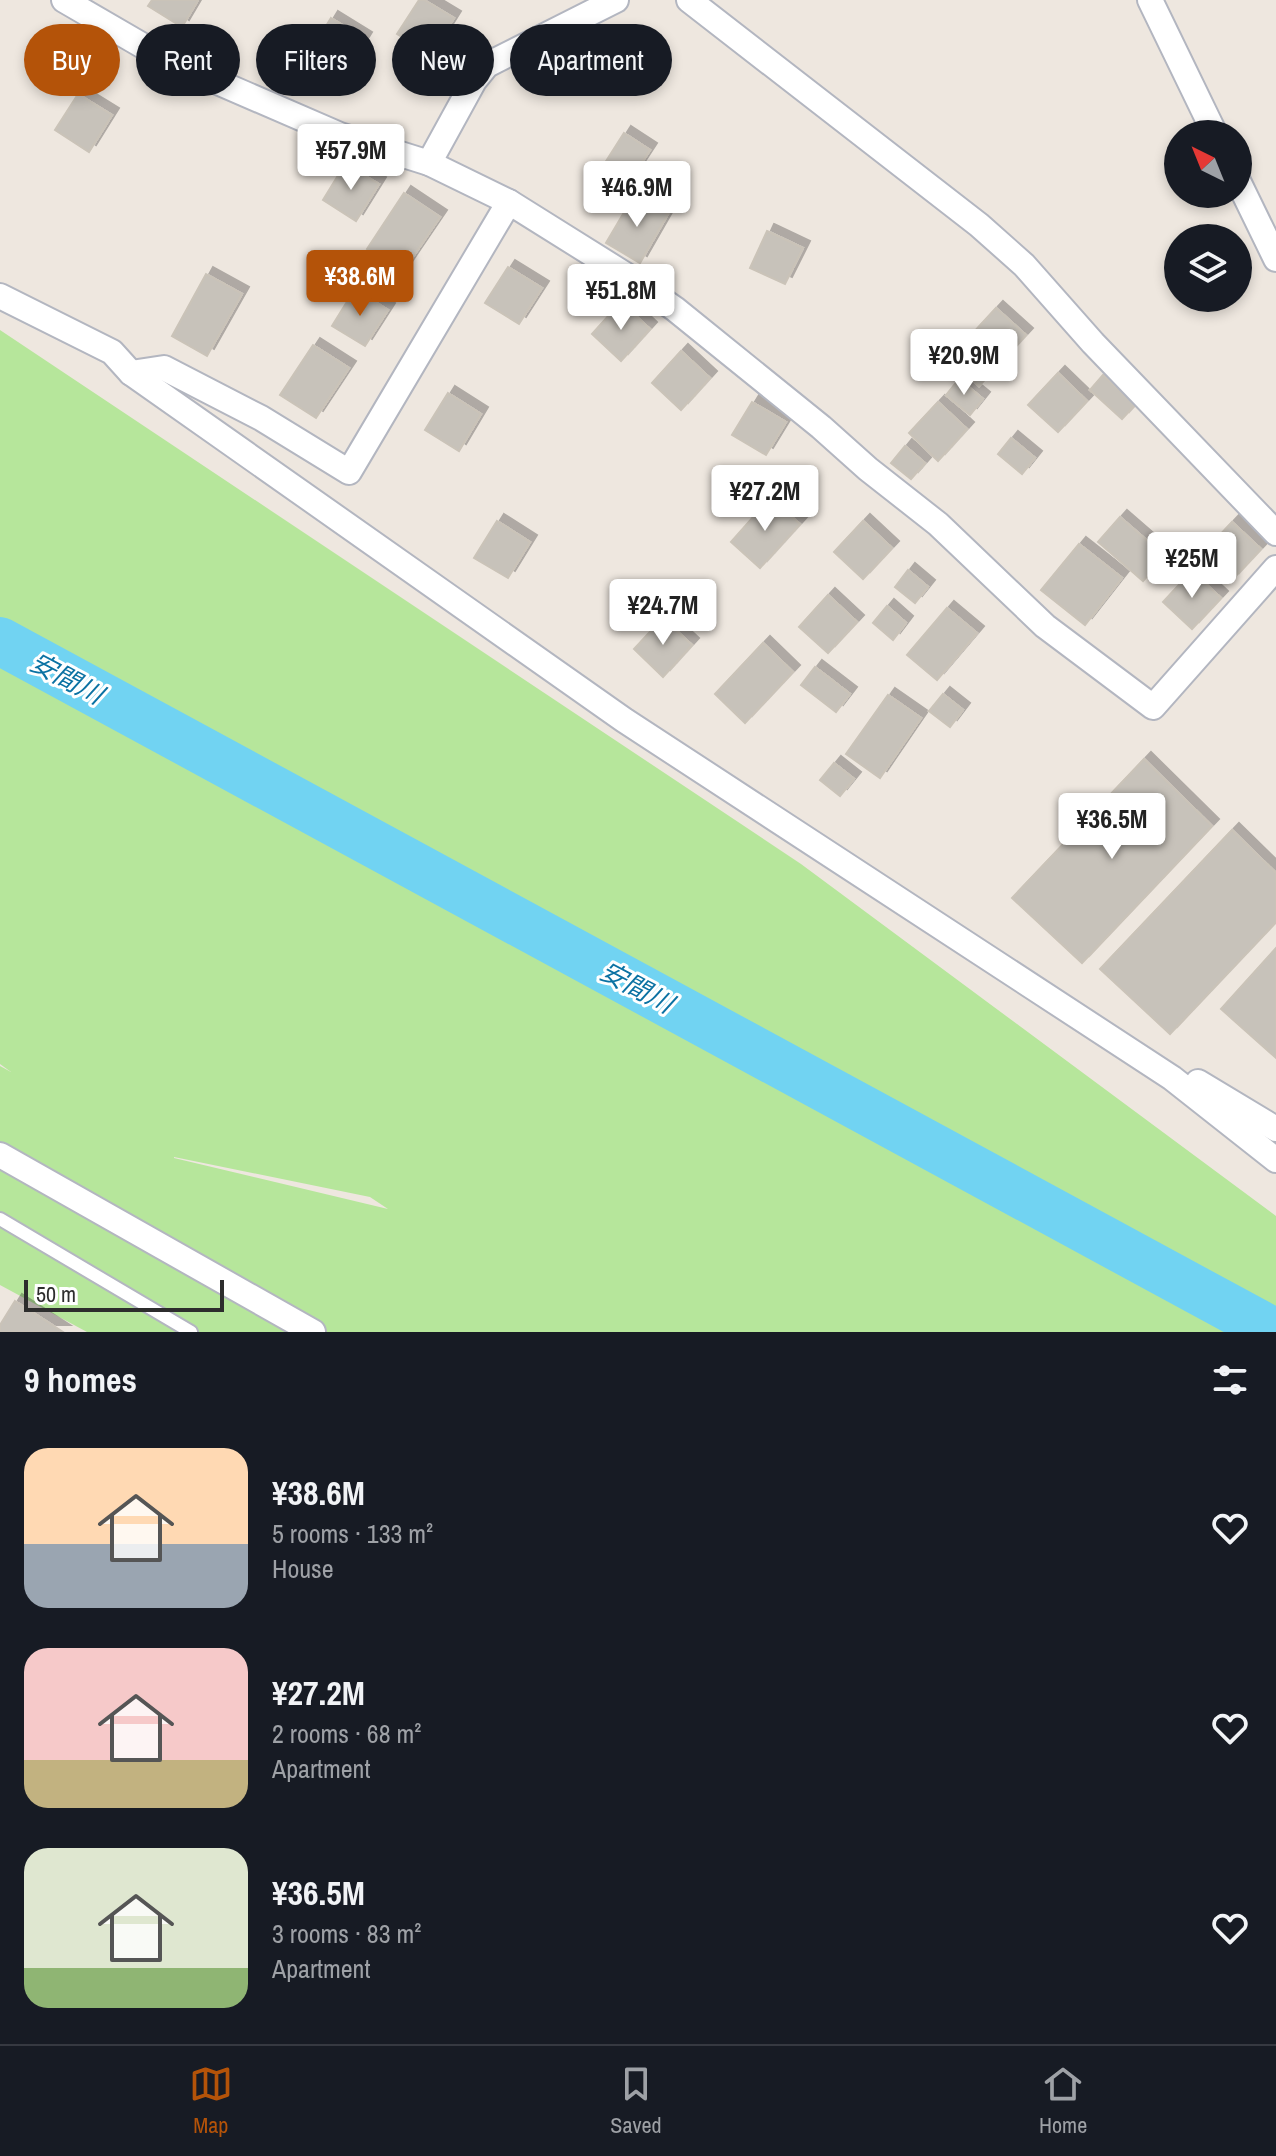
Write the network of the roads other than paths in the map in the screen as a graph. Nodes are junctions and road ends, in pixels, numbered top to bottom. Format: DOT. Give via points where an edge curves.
graph roads {
  1 [pos="64,0"];
  2 [pos="616,0"];
  3 [pos="689,0"];
  4 [pos="1150,0"];
  5 [pos="1208,120"];
  6 [pos="429,163"];
  7 [pos="509,202"];
  8 [pos="1251,208"];
  9 [pos="1276,259"];
  10 [pos="0,296"];
  11 [pos="131,373"];
  12 [pos="1276,533"];
  13 [pos="1276,568"];
  14 [pos="1124,1046"];
  15 [pos="1276,1129"];
  16 [pos="0,1155"];
  17 [pos="1276,1160"];
  18 [pos="0,1219"];
  19 [pos="191,1332"];
  20 [pos="313,1332"];
  1 -- 6 [label="street" via="169,61 340,135"];
  2 -- 6 [label="street" via="487,65"];
  3 -- 12 [label="street" via="1024,265"];
  4 -- 5 [label="street"];
  6 -- 7 [label="street"];
  7 -- 11 [label="street" via="349,472 164,368"];
  7 -- 13 [label="street" via="675,309 938,524 1045,626 1153,707"];
  8 -- 9 [label="street"];
  10 -- 11 [label="street" via="112,352"];
  11 -- 14 [label="street" via="624,720"];
  14 -- 15 [label="street" via="1164,1062"];
  14 -- 17 [label="street"];
  16 -- 20 [label="street"];
  18 -- 19 [label="lane"];
}
